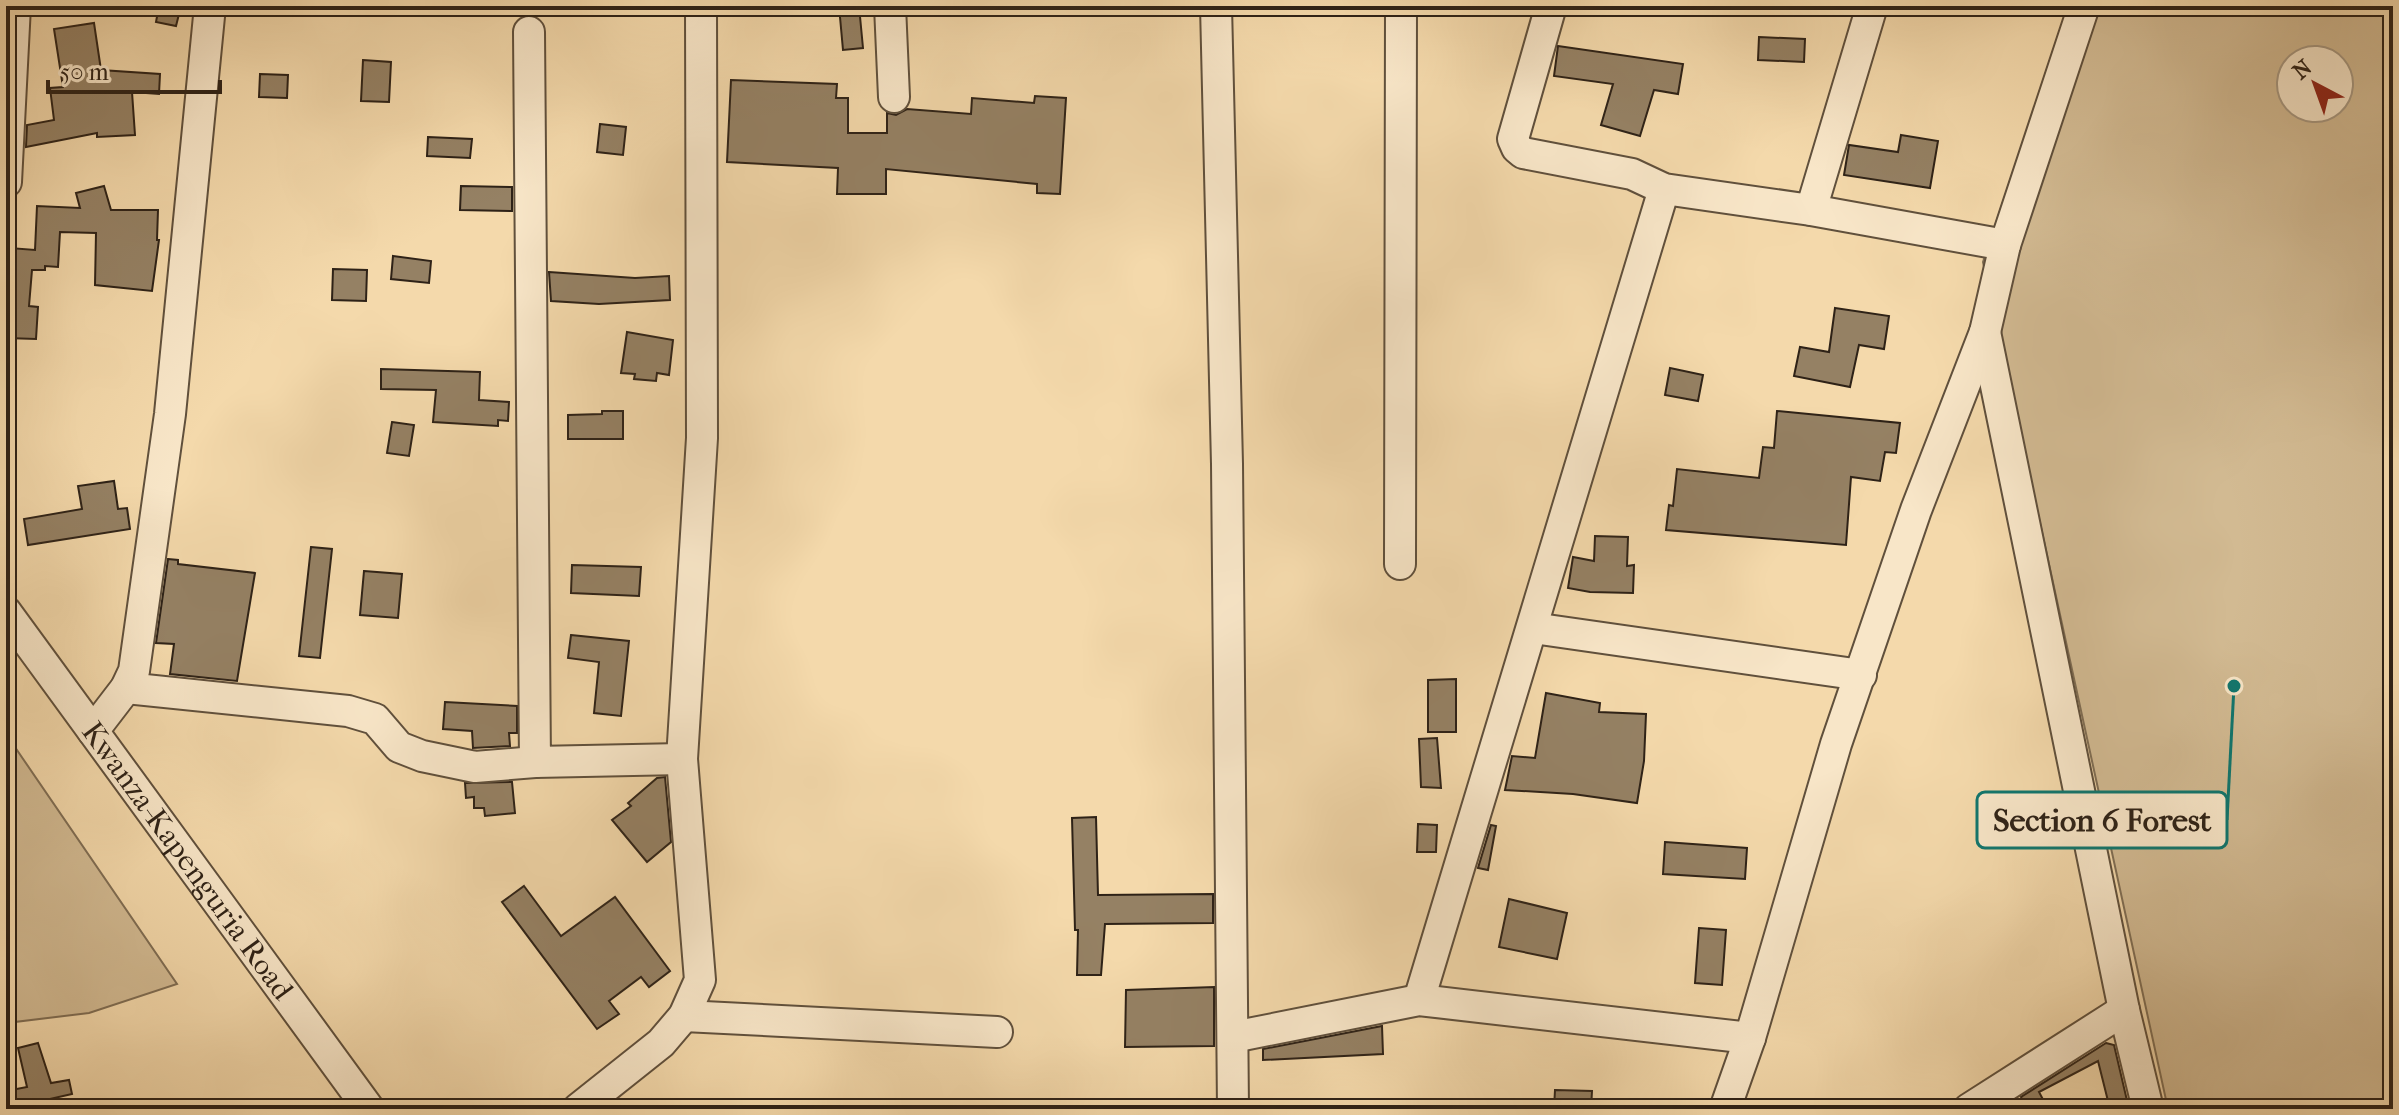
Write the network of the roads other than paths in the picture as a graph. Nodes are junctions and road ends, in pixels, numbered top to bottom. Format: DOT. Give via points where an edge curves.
graph roads {
  1 [pos="15,6"];
  2 [pos="210,6"];
  3 [pos="701,6"];
  4 [pos="890,6"];
  5 [pos="1216,6"];
  6 [pos="1401,6"];
  7 [pos="1551,6"];
  8 [pos="1872,6"];
  9 [pos="2084,6"];
  10 [pos="529,32"];
  11 [pos="894,97"];
  12 [pos="6,182"];
  13 [pos="1664,189"];
  14 [pos="1811,210"];
  15 [pos="2005,245"];
  16 [pos="1985,332"];
  17 [pos="1400,564"];
  18 [pos="6,612"];
  19 [pos="1533,628"];
  20 [pos="1861,675"];
  21 [pos="126,688"];
  22 [pos="93,731"];
  23 [pos="682,759"];
  24 [pos="535,762"];
  25 [pos="1419,1000"];
  26 [pos="2124,1010"];
  27 [pos="684,1016"];
  28 [pos="997,1032"];
  29 [pos="1233,1037"];
  30 [pos="1750,1038"];
  31 [pos="369,1109"];
  32 [pos="578,1109"];
  33 [pos="1233,1109"];
  34 [pos="1725,1109"];
  35 [pos="1969,1109"];
  36 [pos="2148,1109"];
  1 -- 12 [label="street"];
  2 -- 21 [label="street" via="170,414 134,671"];
  3 -- 23 [label="street" via="702,438"];
  4 -- 11 [label="street"];
  5 -- 29 [label="street"];
  6 -- 17 [label="street"];
  7 -- 13 [label="street" via="1513,139 1517,148 1632,174"];
  8 -- 14 [label="street"];
  9 -- 15 [label="street"];
  10 -- 24 [label="street"];
  13 -- 14 [label="street"];
  13 -- 19 [label="street"];
  14 -- 15 [label="street"];
  15 -- 16 [label="street"];
  16 -- 20 [label="street" via="1916,510"];
  16 -- 26 [label="street"];
  18 -- 22 [label="street, Kwanza-Kapenguria Road"];
  19 -- 20 [label="street"];
  19 -- 25 [label="street"];
  20 -- 30 [label="street"];
  21 -- 22 [label="street"];
  21 -- 24 [label="street" via="348,711 375,719 399,747 422,756 475,767"];
  22 -- 31 [label="street, Kwanza-Kapenguria Road"];
  23 -- 24 [label="street"];
  23 -- 27 [label="street" via="700,980"];
  25 -- 29 [label="street"];
  25 -- 30 [label="street"];
  26 -- 35 [label="street"];
  26 -- 36 [label="street"];
  27 -- 28 [label="street"];
  27 -- 32 [label="street" via="661,1043"];
  29 -- 33 [label="street"];
  30 -- 34 [label="street"];
}
